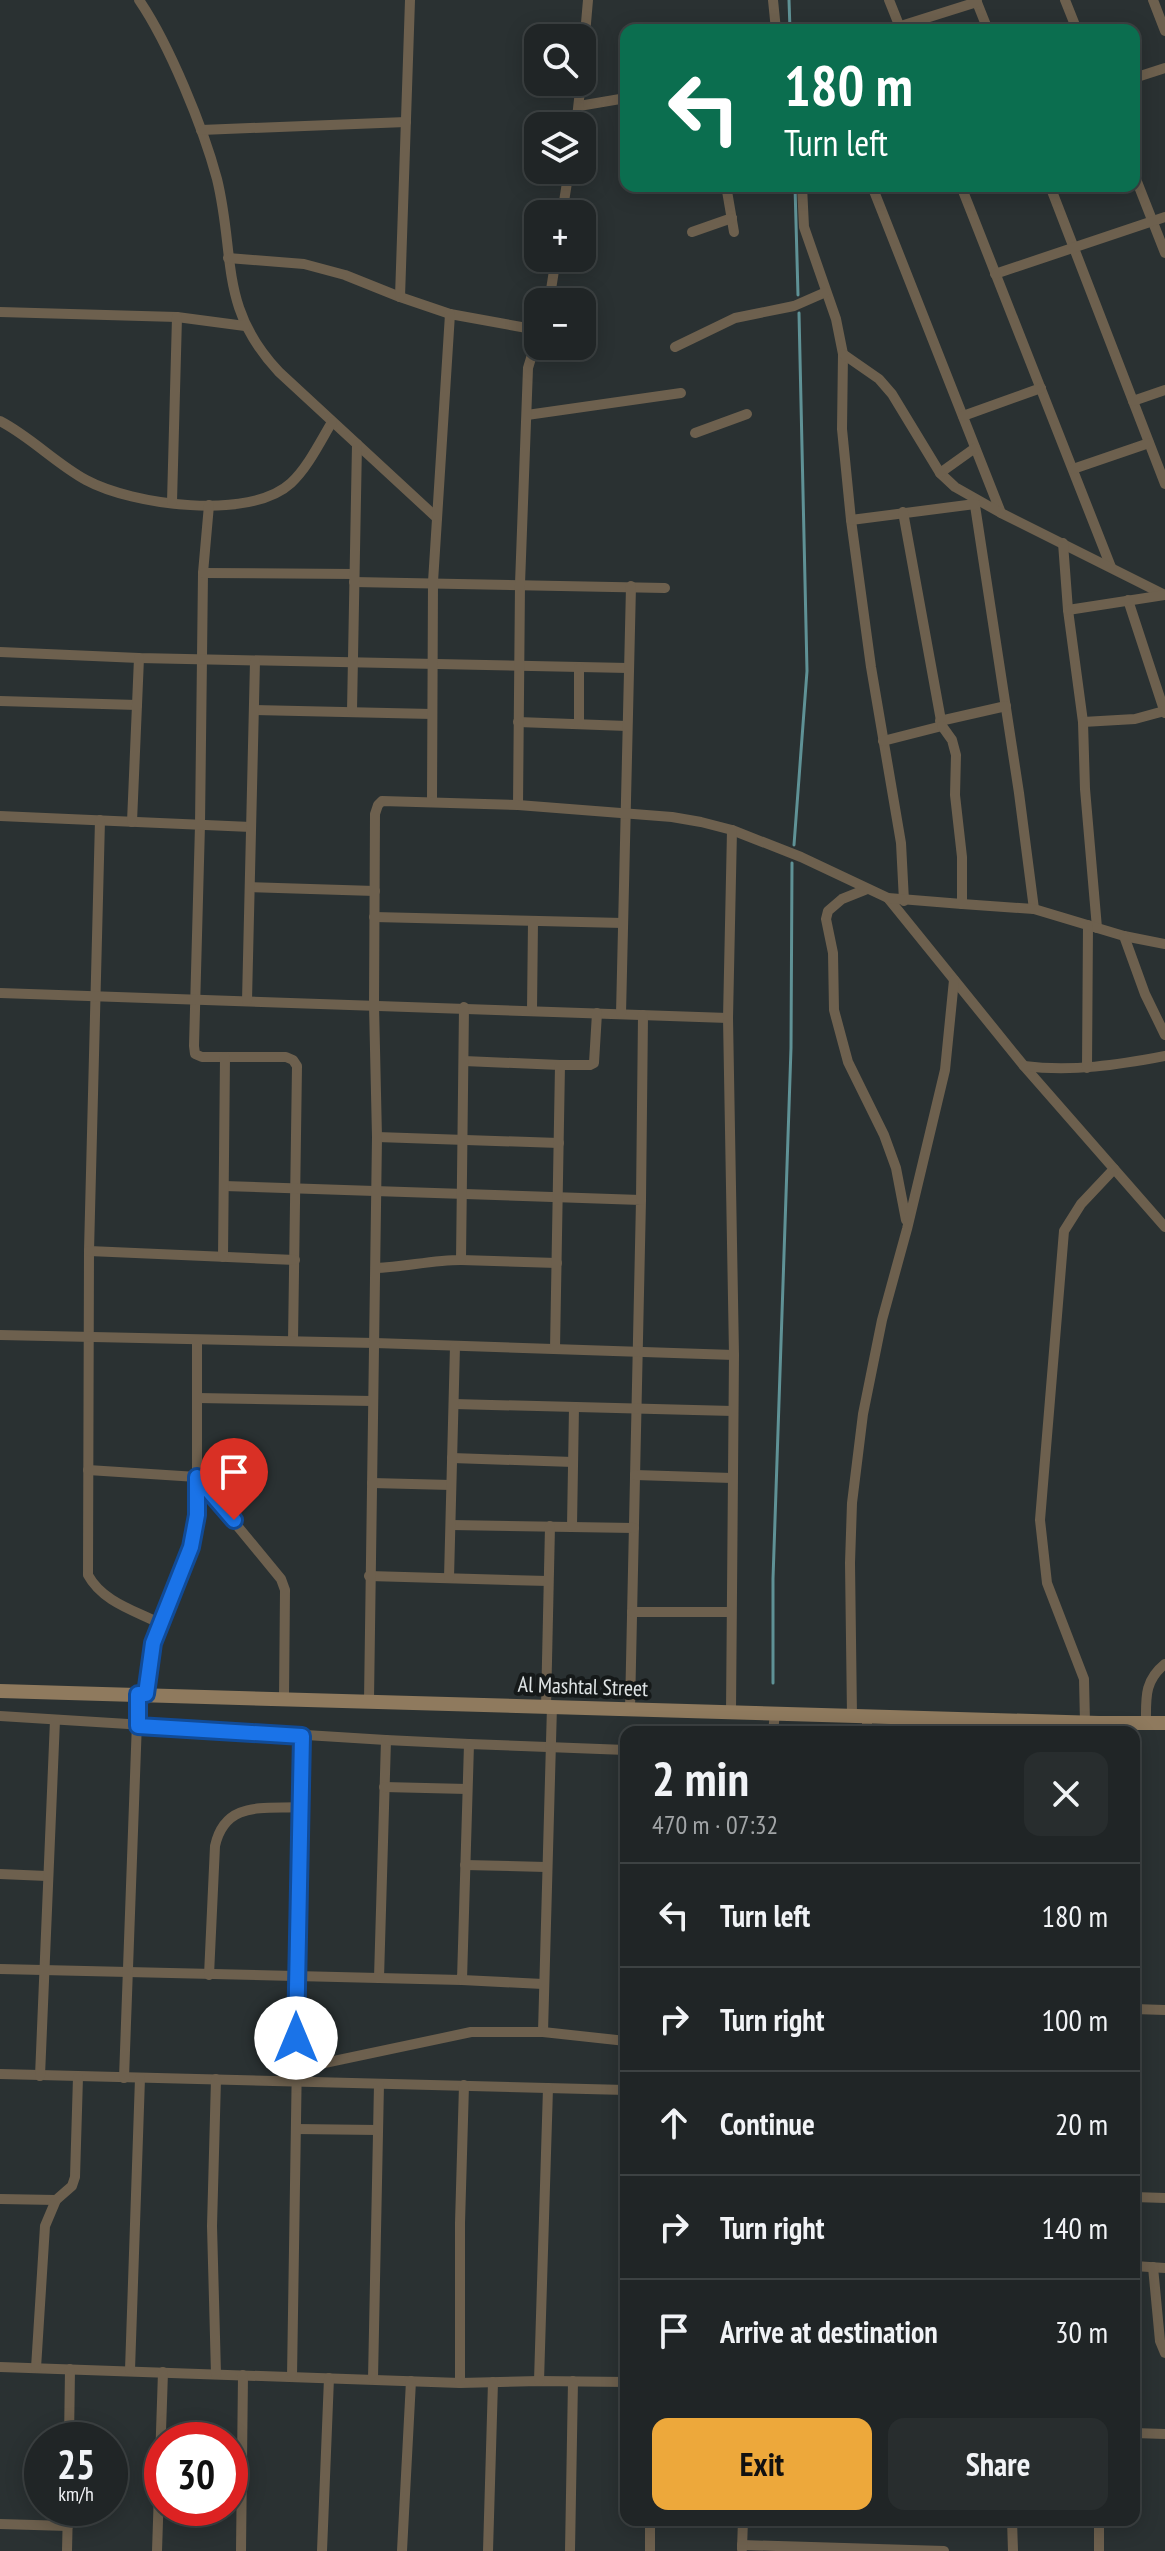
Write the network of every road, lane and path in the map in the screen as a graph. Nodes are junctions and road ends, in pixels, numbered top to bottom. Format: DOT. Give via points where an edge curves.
graph roads {
  1 [pos="139,0"];
  2 [pos="410,0"];
  3 [pos="588,0"];
  4 [pos="773,0"];
  5 [pos="889,0"];
  6 [pos="1065,0"];
  7 [pos="1153,0"];
  8 [pos="976,1"];
  9 [pos="586,24"];
  10 [pos="775,24"];
  11 [pos="895,24"];
  12 [pos="910,24"];
  13 [pos="986,24"];
  14 [pos="1075,24"];
  15 [pos="1165,31"];
  16 [pos="1165,68"];
  17 [pos="1140,76"];
  18 [pos="580,96"];
  19 [pos="620,99"];
  20 [pos="579,106"];
  21 [pos="578,112"];
  22 [pos="406,122"];
  23 [pos="201,130"];
  24 [pos="1140,190"];
  25 [pos="727,192"];
  26 [pos="802,192"];
  27 [pos="874,192"];
  28 [pos="963,192"];
  29 [pos="1052,192"];
  30 [pos="1165,217"];
  31 [pos="732,218"];
  32 [pos="1152,221"];
  33 [pos="692,232"];
  34 [pos="734,232"];
  35 [pos="1074,248"];
  36 [pos="1165,253"];
  37 [pos="228,258"];
  38 [pos="995,274"];
  39 [pos="826,292"];
  40 [pos="400,297"];
  41 [pos="0,312"];
  42 [pos="450,314"];
  43 [pos="177,317"];
  44 [pos="245,326"];
  45 [pos="524,329"];
  46 [pos="675,347"];
  47 [pos="843,354"];
  48 [pos="530,360"];
  49 [pos="1041,388"];
  50 [pos="1165,390"];
  51 [pos="681,393"];
  52 [pos="1133,401"];
  53 [pos="747,414"];
  54 [pos="527,415"];
  55 [pos="963,416"];
  56 [pos="0,421"];
  57 [pos="332,422"];
  58 [pos="695,433"];
  59 [pos="1149,443"];
  60 [pos="357,444"];
  61 [pos="975,448"];
  62 [pos="1073,469"];
  63 [pos="940,473"];
  64 [pos="1165,484"];
  65 [pos="974,501"];
  66 [pos="172,502"];
  67 [pos="209,505"];
  68 [pos="903,512"];
  69 [pos="1001,513"];
  70 [pos="437,518"];
  71 [pos="851,520"];
  72 [pos="1063,543"];
  73 [pos="1111,568"];
  74 [pos="203,573"];
  75 [pos="354,578"];
  76 [pos="433,582"];
  77 [pos="520,584"];
  78 [pos="631,586"];
  79 [pos="665,588"];
  80 [pos="1165,595"];
  81 [pos="1128,600"];
  82 [pos="1068,610"];
  83 [pos="0,652"];
  84 [pos="139,658"];
  85 [pos="203,658"];
  86 [pos="255,661"];
  87 [pos="352,663"];
  88 [pos="431,665"];
  89 [pos="519,667"];
  90 [pos="579,668"];
  91 [pos="628,668"];
  92 [pos="0,701"];
  93 [pos="137,705"];
  94 [pos="1006,706"];
  95 [pos="254,710"];
  96 [pos="352,711"];
  97 [pos="1165,712"];
  98 [pos="432,714"];
  99 [pos="518,722"];
  100 [pos="1083,722"];
  101 [pos="579,724"];
  102 [pos="941,724"];
  103 [pos="627,726"];
  104 [pos="883,741"];
  105 [pos="432,801"];
  106 [pos="518,805"];
  107 [pos="627,813"];
  108 [pos="0,816"];
  109 [pos="100,820"];
  110 [pos="132,822"];
  111 [pos="200,825"];
  112 [pos="251,827"];
  113 [pos="732,830"];
  114 [pos="250,887"];
  115 [pos="867,889"];
  116 [pos="375,891"];
  117 [pos="888,898"];
  118 [pos="904,901"];
  119 [pos="962,904"];
  120 [pos="1034,909"];
  121 [pos="374,917"];
  122 [pos="533,921"];
  123 [pos="623,923"];
  124 [pos="1092,927"];
  125 [pos="1124,936"];
  126 [pos="1165,944"];
  127 [pos="954,980"];
  128 [pos="0,993"];
  129 [pos="96,996"];
  130 [pos="194,999"];
  131 [pos="247,1001"];
  132 [pos="374,1005"];
  133 [pos="464,1007"];
  134 [pos="532,1010"];
  135 [pos="597,1013"];
  136 [pos="621,1014"];
  137 [pos="643,1015"];
  138 [pos="728,1018"];
  139 [pos="1165,1035"];
  140 [pos="1165,1056"];
  141 [pos="225,1057"];
  142 [pos="464,1061"];
  143 [pos="560,1065"];
  144 [pos="1024,1066"];
  145 [pos="1087,1068"];
  146 [pos="377,1137"];
  147 [pos="464,1140"];
  148 [pos="559,1143"];
  149 [pos="1114,1169"];
  150 [pos="224,1186"];
  151 [pos="296,1188"];
  152 [pos="376,1190"];
  153 [pos="463,1193"];
  154 [pos="559,1197"];
  155 [pos="641,1200"];
  156 [pos="1165,1227"];
  157 [pos="907,1229"];
  158 [pos="89,1251"];
  159 [pos="223,1257"];
  160 [pos="295,1260"];
  161 [pos="461,1260"];
  162 [pos="557,1263"];
  163 [pos="376,1268"];
  164 [pos="0,1335"];
  165 [pos="88,1335"];
  166 [pos="197,1340"];
  167 [pos="293,1341"];
  168 [pos="375,1343"];
  169 [pos="455,1346"];
  170 [pos="555,1349"];
  171 [pos="637,1351"];
  172 [pos="734,1355"];
  173 [pos="197,1398"];
  174 [pos="373,1401"];
  175 [pos="454,1404"];
  176 [pos="574,1407"];
  177 [pos="636,1408"];
  178 [pos="733,1411"];
  179 [pos="452,1458"];
  180 [pos="573,1462"];
  181 [pos="88,1470"];
  182 [pos="635,1475"];
  183 [pos="197,1477"];
  184 [pos="732,1478"];
  185 [pos="372,1483"];
  186 [pos="451,1485"];
  187 [pos="451,1525"];
  188 [pos="550,1526"];
  189 [pos="572,1526"];
  190 [pos="634,1528"];
  191 [pos="369,1576"];
  192 [pos="449,1578"];
  193 [pos="548,1581"];
  194 [pos="632,1612"];
  195 [pos="731,1612"];
  196 [pos="159,1623"];
  197 [pos="1165,1664"];
  198 [pos="0,1691"];
  199 [pos="142,1694"];
  200 [pos="284,1698"];
  201 [pos="369,1700"];
  202 [pos="549,1706"];
  203 [pos="630,1709"];
  204 [pos="731,1712"];
  205 [pos="775,1713"];
  206 [pos="0,1716"];
  207 [pos="55,1720"];
  208 [pos="862,1722"];
  209 [pos="1146,1723"];
  210 [pos="1165,1723"];
  211 [pos="138,1726"];
  212 [pos="774,1726"];
  213 [pos="1094,1726"];
  214 [pos="302,1736"];
  215 [pos="386,1740"];
  216 [pos="469,1744"];
  217 [pos="551,1748"];
  218 [pos="620,1750"];
  219 [pos="384,1787"];
  220 [pos="467,1789"];
  221 [pos="300,1807"];
  222 [pos="465,1865"];
  223 [pos="546,1867"];
  224 [pos="0,1874"];
  225 [pos="47,1876"];
  226 [pos="0,1969"];
  227 [pos="43,1971"];
  228 [pos="129,1973"];
  229 [pos="209,1975"];
  230 [pos="297,1977"];
  231 [pos="379,1978"];
  232 [pos="462,1980"];
  233 [pos="543,1984"];
  234 [pos="1140,2009"];
  235 [pos="1165,2010"];
  236 [pos="543,2032"];
  237 [pos="620,2040"];
  238 [pos="296,2069"];
  239 [pos="0,2074"];
  240 [pos="40,2076"];
  241 [pos="78,2077"];
  242 [pos="124,2078"];
  243 [pos="140,2078"];
  244 [pos="216,2079"];
  245 [pos="296,2082"];
  246 [pos="379,2084"];
  247 [pos="464,2085"];
  248 [pos="548,2088"];
  249 [pos="620,2090"];
  250 [pos="296,2129"];
  251 [pos="378,2130"];
  252 [pos="1140,2197"];
  253 [pos="1165,2198"];
  254 [pos="0,2199"];
  255 [pos="56,2200"];
  256 [pos="1159,2267"];
  257 [pos="1165,2353"];
  258 [pos="0,2367"];
  259 [pos="36,2368"];
  260 [pos="70,2369"];
  261 [pos="130,2370"];
  262 [pos="163,2372"];
  263 [pos="216,2374"];
  264 [pos="243,2375"];
  265 [pos="292,2377"];
  266 [pos="329,2378"];
  267 [pos="373,2379"];
  268 [pos="411,2381"];
  269 [pos="539,2381"];
  270 [pos="573,2381"];
  271 [pos="493,2382"];
  272 [pos="620,2382"];
  273 [pos="460,2383"];
  274 [pos="69,2422"];
  275 [pos="1140,2433"];
  276 [pos="1165,2434"];
  277 [pos="0,2524"];
  278 [pos="24,2525"];
  279 [pos="68,2526"];
  280 [pos="650,2526"];
  281 [pos="743,2526"];
  282 [pos="1012,2526"];
  283 [pos="1099,2526"];
  284 [pos="742,2548"];
  285 [pos="799,2549"];
  286 [pos="882,2550"];
  287 [pos="67,2551"];
  288 [pos="157,2551"];
  289 [pos="241,2551"];
  290 [pos="322,2551"];
  291 [pos="402,2551"];
  292 [pos="488,2551"];
  293 [pos="570,2551"];
  294 [pos="650,2551"];
  295 [pos="944,2551"];
  296 [pos="1013,2551"];
  297 [pos="1099,2551"];
  1 -- 23 [label="street"];
  2 -- 22 [label="street"];
  3 -- 9 [label="street"];
  4 -- 10 [label="street"];
  5 -- 11 [label="street"];
  6 -- 14 [label="street"];
  7 -- 15 [label="street"];
  8 -- 12 [label="street"];
  8 -- 13 [label="street"];
  16 -- 17 [label="street"];
  18 -- 20 [label="street"];
  19 -- 20 [label="street"];
  20 -- 21 [label="street"];
  22 -- 23 [label="street"];
  22 -- 40 [label="street"];
  23 -- 37 [label="street" via="222,205"];
  24 -- 32 [label="street"];
  25 -- 31 [label="street"];
  26 -- 39 [label="street" via="804,227"];
  27 -- 55 [label="street"];
  28 -- 38 [label="street"];
  29 -- 35 [label="street"];
  30 -- 32 [label="street"];
  31 -- 33 [label="street"];
  31 -- 34 [label="street"];
  32 -- 35 [label="street"];
  32 -- 36 [label="street"];
  35 -- 38 [label="street"];
  35 -- 52 [label="street"];
  37 -- 40 [label="street" via="304,264"];
  37 -- 44 [label="street"];
  38 -- 49 [label="street"];
  39 -- 46 [label="street" via="794,306 735,318"];
  39 -- 47 [label="street"];
  40 -- 42 [label="street"];
  41 -- 43 [label="street"];
  42 -- 45 [label="street"];
  42 -- 70 [label="street"];
  43 -- 44 [label="street"];
  43 -- 66 [label="street"];
  44 -- 57 [label="street" via="266,358"];
  47 -- 63 [label="street" via="892,394"];
  47 -- 71 [label="street" via="842,429"];
  48 -- 54 [label="street"];
  49 -- 55 [label="street"];
  49 -- 62 [label="street"];
  50 -- 52 [label="street"];
  51 -- 54 [label="street"];
  52 -- 59 [label="street"];
  53 -- 58 [label="street"];
  54 -- 77 [label="street"];
  55 -- 61 [label="street"];
  56 -- 66 [label="street" via="89,481"];
  57 -- 60 [label="street"];
  57 -- 67 [label="street" via="305,465 279,492 236,505"];
  59 -- 62 [label="street"];
  59 -- 64 [label="street"];
  60 -- 70 [label="street"];
  60 -- 75 [label="street"];
  61 -- 63 [label="street"];
  61 -- 69 [label="street"];
  62 -- 73 [label="street"];
  63 -- 65 [label="street"];
  65 -- 68 [label="street"];
  65 -- 69 [label="street"];
  65 -- 94 [label="street"];
  66 -- 67 [label="street"];
  67 -- 74 [label="street"];
  68 -- 71 [label="street"];
  68 -- 102 [label="street"];
  69 -- 72 [label="street"];
  70 -- 76 [label="street"];
  71 -- 104 [label="street"];
  72 -- 73 [label="street"];
  72 -- 82 [label="street"];
  73 -- 80 [label="street"];
  74 -- 75 [label="street"];
  74 -- 85 [label="street"];
  75 -- 76 [label="street"];
  75 -- 87 [label="street"];
  76 -- 77 [label="street"];
  76 -- 88 [label="street"];
  77 -- 78 [label="street"];
  77 -- 89 [label="street"];
  78 -- 79 [label="street"];
  78 -- 91 [label="street"];
  80 -- 81 [label="street"];
  81 -- 82 [label="street"];
  81 -- 97 [label="street"];
  82 -- 100 [label="street"];
  83 -- 84 [label="street"];
  84 -- 85 [label="street"];
  84 -- 93 [label="street"];
  85 -- 86 [label="street"];
  85 -- 111 [label="street"];
  86 -- 87 [label="street"];
  86 -- 95 [label="street"];
  87 -- 88 [label="street"];
  87 -- 96 [label="street"];
  88 -- 89 [label="street"];
  88 -- 98 [label="street"];
  89 -- 90 [label="street"];
  89 -- 99 [label="street"];
  90 -- 91 [label="street"];
  90 -- 101 [label="street"];
  91 -- 103 [label="street"];
  92 -- 93 [label="street"];
  93 -- 110 [label="street"];
  94 -- 102 [label="street"];
  94 -- 120 [label="street"];
  95 -- 96 [label="street"];
  95 -- 112 [label="street"];
  96 -- 98 [label="street"];
  97 -- 100 [label="street"];
  98 -- 105 [label="street"];
  99 -- 101 [label="street"];
  99 -- 106 [label="street"];
  100 -- 124 [label="street"];
  101 -- 103 [label="street"];
  102 -- 104 [label="street"];
  102 -- 119 [label="street" via="956,755"];
  103 -- 107 [label="street"];
  104 -- 118 [label="street" via="901,843"];
  105 -- 106 [label="street"];
  105 -- 116 [label="street" via="378,805"];
  106 -- 107 [label="street"];
  107 -- 113 [label="street"];
  107 -- 123 [label="street"];
  108 -- 109 [label="street"];
  109 -- 110 [label="street"];
  109 -- 129 [label="street"];
  110 -- 111 [label="street"];
  111 -- 112 [label="street"];
  111 -- 130 [label="street"];
  112 -- 114 [label="street"];
  113 -- 115 [label="street"];
  113 -- 138 [label="street"];
  114 -- 116 [label="street"];
  114 -- 131 [label="street"];
  115 -- 117 [label="street"];
  115 -- 157 [label="street" via="828,911 834,1010 848,1062 896,1168"];
  116 -- 121 [label="street"];
  117 -- 118 [label="street"];
  117 -- 127 [label="street"];
  118 -- 119 [label="street"];
  119 -- 120 [label="street"];
  120 -- 124 [label="street"];
  121 -- 122 [label="street"];
  121 -- 132 [label="street"];
  122 -- 123 [label="street"];
  122 -- 134 [label="street"];
  123 -- 136 [label="street"];
  124 -- 125 [label="street"];
  124 -- 145 [label="street"];
  125 -- 126 [label="street"];
  125 -- 139 [label="street"];
  127 -- 144 [label="street"];
  127 -- 157 [label="street" via="945,1070"];
  128 -- 129 [label="street"];
  129 -- 130 [label="street"];
  129 -- 158 [label="street"];
  130 -- 131 [label="street"];
  130 -- 141 [label="street" via="195,1054"];
  131 -- 132 [label="street"];
  132 -- 133 [label="street"];
  132 -- 146 [label="street"];
  133 -- 134 [label="street"];
  133 -- 142 [label="street"];
  134 -- 135 [label="street"];
  135 -- 136 [label="street"];
  135 -- 143 [label="street" via="594,1063"];
  136 -- 137 [label="street"];
  137 -- 138 [label="street"];
  137 -- 155 [label="street"];
  138 -- 172 [label="street"];
  140 -- 145 [label="street"];
  141 -- 150 [label="street"];
  141 -- 151 [label="street" via="286,1057 297,1066"];
  142 -- 143 [label="street"];
  142 -- 147 [label="street"];
  143 -- 148 [label="street"];
  144 -- 145 [label="street"];
  144 -- 149 [label="street"];
  146 -- 147 [label="street"];
  146 -- 152 [label="street"];
  147 -- 148 [label="street"];
  147 -- 153 [label="street"];
  148 -- 154 [label="street"];
  149 -- 156 [label="street"];
  149 -- 213 [label="street" via="1064,1231 1040,1520 1047,1583 1084,1679"];
  150 -- 151 [label="street"];
  150 -- 159 [label="street"];
  151 -- 152 [label="street"];
  151 -- 160 [label="street"];
  152 -- 153 [label="street"];
  152 -- 163 [label="street"];
  153 -- 154 [label="street"];
  153 -- 161 [label="street"];
  154 -- 155 [label="street"];
  154 -- 162 [label="street"];
  155 -- 171 [label="street"];
  157 -- 208 [label="street" via="863,1414 852,1503 850,1563"];
  158 -- 159 [label="street"];
  158 -- 165 [label="street"];
  159 -- 160 [label="street"];
  160 -- 167 [label="street"];
  161 -- 162 [label="street"];
  161 -- 163 [label="street"];
  162 -- 170 [label="street"];
  163 -- 168 [label="street"];
  164 -- 165 [label="street"];
  165 -- 166 [label="street"];
  165 -- 181 [label="street"];
  166 -- 167 [label="street"];
  166 -- 173 [label="street"];
  167 -- 168 [label="street"];
  168 -- 169 [label="street"];
  168 -- 174 [label="street"];
  169 -- 170 [label="street"];
  169 -- 175 [label="street"];
  170 -- 171 [label="street"];
  171 -- 172 [label="street"];
  171 -- 177 [label="street"];
  172 -- 178 [label="street"];
  173 -- 174 [label="street"];
  173 -- 183 [label="street"];
  174 -- 185 [label="street"];
  175 -- 176 [label="street"];
  175 -- 179 [label="street"];
  176 -- 177 [label="street"];
  176 -- 180 [label="street"];
  177 -- 178 [label="street"];
  177 -- 182 [label="street"];
  178 -- 184 [label="street"];
  179 -- 180 [label="street"];
  179 -- 186 [label="street"];
  180 -- 189 [label="street"];
  181 -- 183 [label="street"];
  181 -- 196 [label="street" via="88,1575 108,1597"];
  182 -- 184 [label="street"];
  182 -- 190 [label="street"];
  183 -- 196 [label="street" via="191,1547"];
  183 -- 200 [label="street" via="281,1579"];
  184 -- 195 [label="street"];
  185 -- 186 [label="street"];
  185 -- 191 [label="street"];
  186 -- 187 [label="street"];
  187 -- 188 [label="street"];
  187 -- 192 [label="street"];
  188 -- 189 [label="street"];
  188 -- 193 [label="street"];
  189 -- 190 [label="street"];
  190 -- 194 [label="street"];
  191 -- 192 [label="street"];
  191 -- 201 [label="street"];
  192 -- 193 [label="street"];
  193 -- 202 [label="street"];
  194 -- 195 [label="street"];
  194 -- 203 [label="street"];
  195 -- 204 [label="street"];
  196 -- 199 [label="street"];
  197 -- 209 [label="street" via="1149,1681"];
  198 -- 199 [label="street, Al Mashtal Street"];
  199 -- 200 [label="street, Al Mashtal Street"];
  199 -- 211 [label="street"];
  200 -- 201 [label="street, Al Mashtal Street"];
  201 -- 202 [label="street, Al Mashtal Street"];
  202 -- 203 [label="street, Al Mashtal Street"];
  202 -- 217 [label="street"];
  203 -- 204 [label="street, Al Mashtal Street"];
  204 -- 205 [label="street, Al Mashtal Street"];
  205 -- 208 [label="street, Al Mashtal Street"];
  205 -- 212 [label="street"];
  206 -- 207 [label="street"];
  207 -- 211 [label="street"];
  207 -- 225 [label="street"];
  208 -- 213 [label="street, Al Mashtal Street"];
  209 -- 210 [label="street, Al Mashtal Street"];
  209 -- 213 [label="street, Al Mashtal Street"];
  211 -- 214 [label="street"];
  211 -- 228 [label="street"];
  214 -- 215 [label="street"];
  214 -- 221 [label="street"];
  215 -- 216 [label="street"];
  215 -- 219 [label="street"];
  216 -- 217 [label="street"];
  216 -- 220 [label="street"];
  217 -- 218 [label="street"];
  217 -- 223 [label="street"];
  219 -- 220 [label="street"];
  219 -- 231 [label="street"];
  220 -- 222 [label="street"];
  221 -- 229 [label="street" via="237,1813 218,1829"];
  221 -- 230 [label="street"];
  222 -- 223 [label="street"];
  222 -- 232 [label="street"];
  223 -- 233 [label="street"];
  224 -- 225 [label="street"];
  225 -- 227 [label="street"];
  226 -- 227 [label="street"];
  227 -- 228 [label="street"];
  227 -- 240 [label="street"];
  228 -- 229 [label="street"];
  228 -- 242 [label="street"];
  229 -- 230 [label="street"];
  230 -- 231 [label="street"];
  230 -- 238 [label="street"];
  231 -- 232 [label="street"];
  232 -- 233 [label="street"];
  233 -- 236 [label="street"];
  234 -- 235 [label="street"];
  236 -- 237 [label="street"];
  236 -- 238 [label="street" via="450,2035"];
  238 -- 245 [label="street"];
  239 -- 240 [label="street"];
  240 -- 241 [label="street"];
  241 -- 242 [label="street"];
  241 -- 255 [label="street" via="75,2177"];
  242 -- 243 [label="street"];
  243 -- 244 [label="street"];
  243 -- 261 [label="street"];
  244 -- 245 [label="street"];
  244 -- 263 [label="street"];
  245 -- 246 [label="street"];
  245 -- 250 [label="street"];
  246 -- 247 [label="street"];
  246 -- 251 [label="street"];
  247 -- 248 [label="street"];
  247 -- 273 [label="street"];
  248 -- 249 [label="street"];
  248 -- 269 [label="street"];
  250 -- 251 [label="street"];
  250 -- 265 [label="street"];
  251 -- 267 [label="street"];
  252 -- 253 [label="street"];
  254 -- 255 [label="street"];
  255 -- 259 [label="street" via="45,2226"];
  256 -- 257 [label="street" via="1160,2341"];
  258 -- 259 [label="street"];
  259 -- 260 [label="street"];
  260 -- 261 [label="street"];
  260 -- 274 [label="street"];
  261 -- 262 [label="street"];
  262 -- 263 [label="street"];
  262 -- 288 [label="street"];
  263 -- 264 [label="street"];
  264 -- 265 [label="street"];
  264 -- 289 [label="street"];
  265 -- 266 [label="street"];
  266 -- 267 [label="street"];
  266 -- 290 [label="street"];
  267 -- 268 [label="street"];
  268 -- 273 [label="street"];
  268 -- 291 [label="street"];
  269 -- 270 [label="street"];
  269 -- 271 [label="street"];
  270 -- 272 [label="street"];
  270 -- 293 [label="street"];
  271 -- 273 [label="street"];
  271 -- 292 [label="street"];
  275 -- 276 [label="street"];
  277 -- 278 [label="street"];
  279 -- 287 [label="street"];
  280 -- 294 [label="street"];
  281 -- 284 [label="street"];
  282 -- 296 [label="street"];
  283 -- 297 [label="street"];
  284 -- 285 [label="street"];
  285 -- 286 [label="street"];
  286 -- 295 [label="street"];
}
